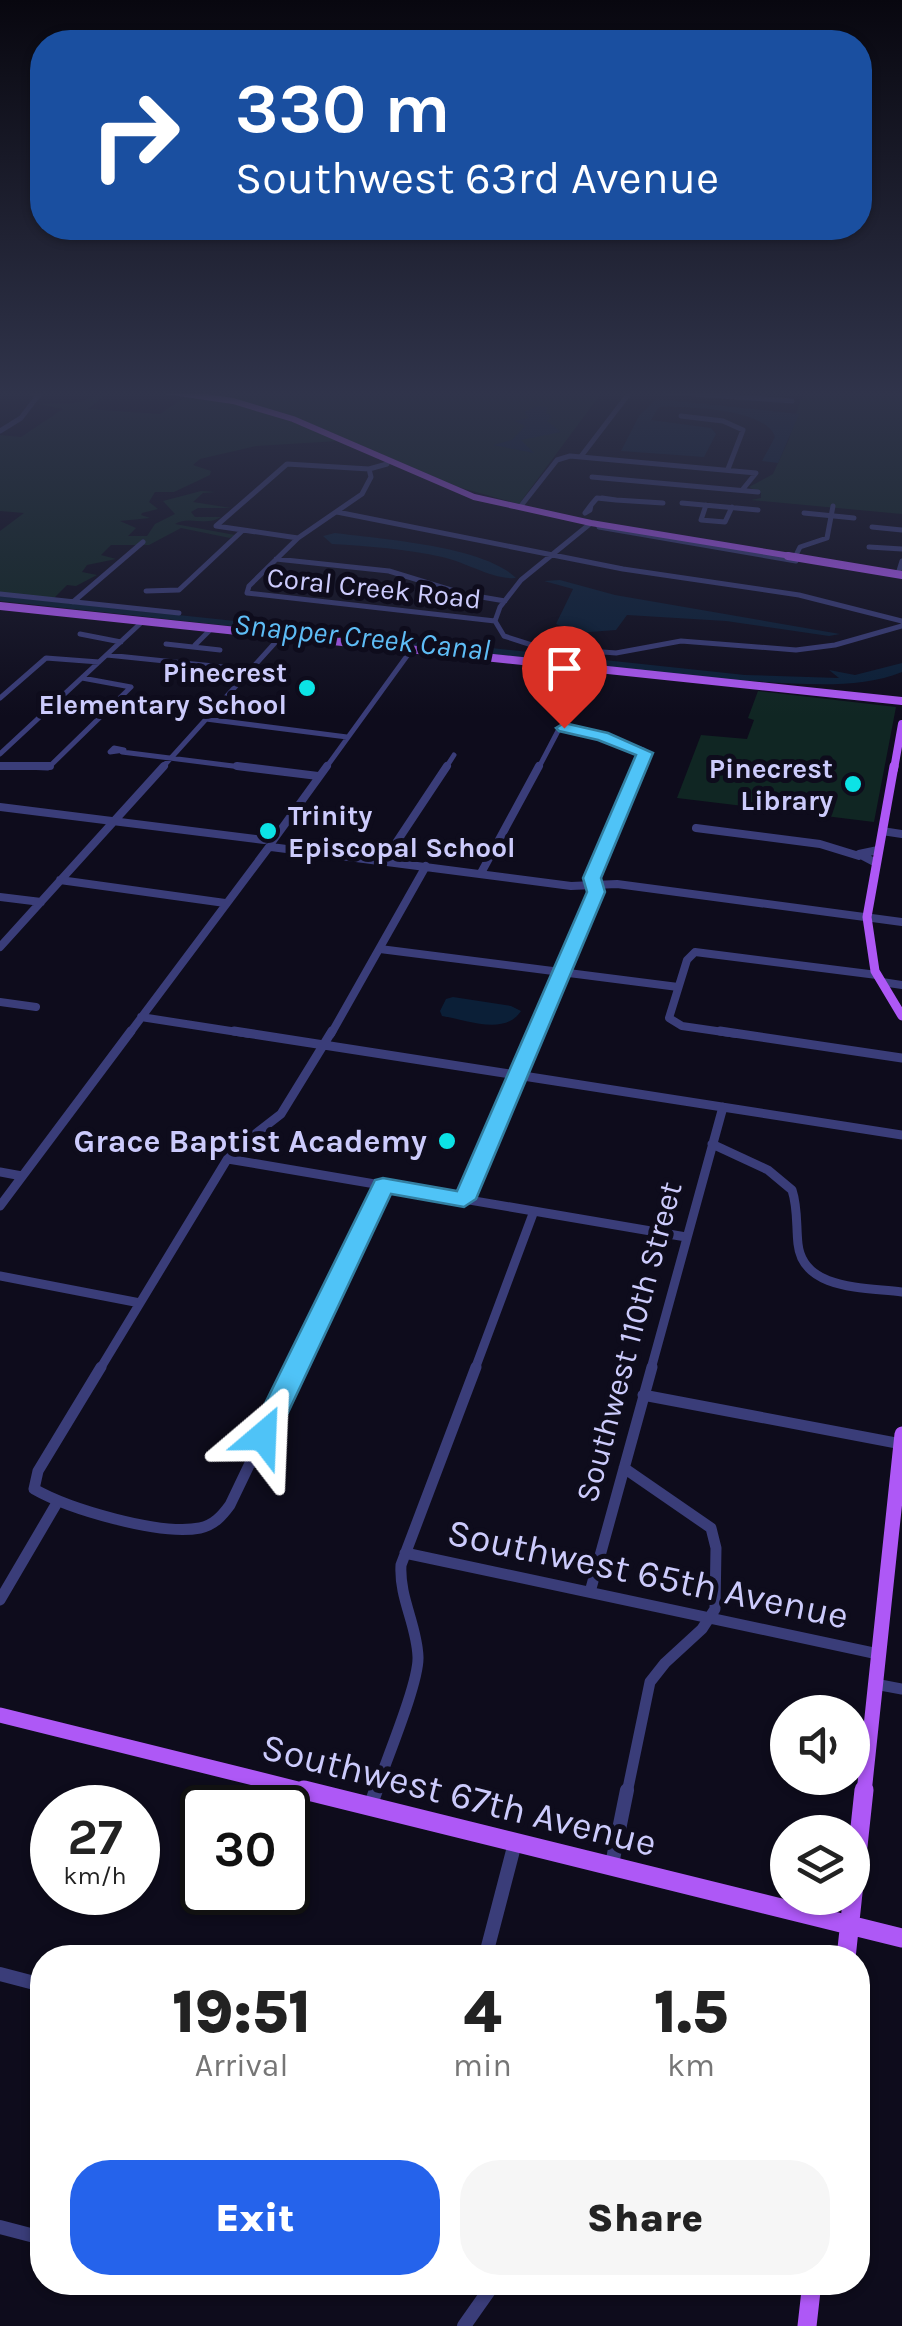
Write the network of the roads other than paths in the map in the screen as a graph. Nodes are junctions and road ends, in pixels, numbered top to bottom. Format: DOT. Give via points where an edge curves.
graph roads {
  1 [pos="249,500"];
  2 [pos="353,500"];
  3 [pos="509,500"];
  4 [pos="529,500"];
  5 [pos="599,500"];
  6 [pos="613,500"];
  7 [pos="527,502"];
  8 [pos="663,503"];
  9 [pos="682,503"];
  10 [pos="706,505"];
  11 [pos="833,506"];
  12 [pos="732,507"];
  13 [pos="758,510"];
  14 [pos="336,512"];
  15 [pos="804,514"];
  16 [pos="830,516"];
  17 [pos="854,518"];
  18 [pos="578,520"];
  19 [pos="714,523"];
  20 [pos="590,524"];
  21 [pos="872,527"];
  22 [pos="580,530"];
  23 [pos="902,530"];
  24 [pos="241,532"];
  25 [pos="298,538"];
  26 [pos="143,542"];
  27 [pos="704,542"];
  28 [pos="869,547"];
  29 [pos="902,550"];
  30 [pos="546,556"];
  31 [pos="795,558"];
  32 [pos="276,559"];
  33 [pos="902,564"];
  34 [pos="901,576"];
  35 [pos="146,591"];
  36 [pos="0,594"];
  37 [pos="506,600"];
  38 [pos="73,602"];
  39 [pos="0,606"];
  40 [pos="178,613"];
  41 [pos="143,621"];
  42 [pos="495,621"];
  43 [pos="902,624"];
  44 [pos="209,631"];
  45 [pos="80,634"];
  46 [pos="282,635"];
  47 [pos="122,641"];
  48 [pos="197,643"];
  49 [pos="166,644"];
  50 [pos="412,649"];
  51 [pos="220,650"];
  52 [pos="108,654"];
  53 [pos="99,662"];
  54 [pos="223,667"];
  55 [pos="592,670"];
  56 [pos="82,678"];
  57 [pos="579,693"];
  58 [pos="0,698"];
  59 [pos="902,701"];
  60 [pos="206,720"];
  61 [pos="902,724"];
  62 [pos="347,737"];
  63 [pos="0,743"];
  64 [pos="10,744"];
  65 [pos="122,752"];
  66 [pos="0,754"];
  67 [pos="454,755"];
  68 [pos="170,758"];
  69 [pos="0,766"];
  70 [pos="318,776"];
  71 [pos="0,806"];
  72 [pos="113,822"];
  73 [pos="696,828"];
  74 [pos="882,831"];
  75 [pos="902,834"];
  76 [pos="268,844"];
  77 [pos="394,850"];
  78 [pos="878,850"];
  79 [pos="860,854"];
  80 [pos="387,861"];
  81 [pos="876,863"];
  82 [pos="426,866"];
  83 [pos="481,874"];
  84 [pos="60,880"];
  85 [pos="594,885"];
  86 [pos="0,896"];
  87 [pos="41,902"];
  88 [pos="225,904"];
  89 [pos="867,917"];
  90 [pos="902,922"];
  91 [pos="0,947"];
  92 [pos="380,949"];
  93 [pos="562,973"];
  94 [pos="879,978"];
  95 [pos="902,985"];
  96 [pos="678,987"];
  97 [pos="0,1002"];
  98 [pos="36,1007"];
  99 [pos="902,1016"];
  100 [pos="140,1017"];
  101 [pos="326,1046"];
  102 [pos="902,1058"];
  103 [pos="518,1075"];
  104 [pos="722,1107"];
  105 [pos="902,1134"];
  106 [pos="712,1144"];
  107 [pos="228,1159"];
  108 [pos="0,1172"];
  109 [pos="22,1176"];
  110 [pos="383,1186"];
  111 [pos="464,1199"];
  112 [pos="0,1206"];
  113 [pos="534,1211"];
  114 [pos="686,1237"];
  115 [pos="0,1276"];
  116 [pos="902,1292"];
  117 [pos="140,1303"];
  118 [pos="643,1395"];
  119 [pos="902,1434"];
  120 [pos="901,1444"];
  121 [pos="624,1468"];
  122 [pos="58,1501"];
  123 [pos="405,1553"];
  124 [pos="590,1592"];
  125 [pos="0,1600"];
  126 [pos="709,1617"];
  127 [pos="878,1654"];
  128 [pos="875,1684"];
  129 [pos="902,1689"];
  130 [pos="0,1715"];
  131 [pos="370,1807"];
  132 [pos="515,1842"];
  133 [pos="611,1866"];
  134 [pos="850,1926"];
  135 [pos="902,1938"];
  136 [pos="489,1945"];
  137 [pos="848,1945"];
  138 [pos="0,1974"];
  139 [pos="30,1983"];
  140 [pos="0,2227"];
  141 [pos="30,2235"];
  142 [pos="486,2295"];
  143 [pos="811,2295"];
  144 [pos="464,2325"];
  145 [pos="807,2326"];
  1 -- 24 [label="street" via="217,528"];
  2 -- 14 [label="street"];
  3 -- 7 [label="main road"];
  4 -- 7 [label="street"];
  5 -- 18 [label="street"];
  6 -- 8 [label="street"];
  7 -- 18 [label="main road"];
  9 -- 10 [label="street"];
  10 -- 12 [label="street"];
  10 -- 19 [label="street" via="701,520"];
  11 -- 16 [label="street"];
  12 -- 13 [label="street"];
  12 -- 19 [label="street" via="725,522"];
  14 -- 25 [label="street"];
  14 -- 30 [label="street" via="452,530"];
  15 -- 16 [label="street"];
  16 -- 17 [label="street"];
  16 -- 31 [label="street" via="825,540 800,547"];
  18 -- 20 [label="main road"];
  19 -- 27 [label="street"];
  20 -- 22 [label="street"];
  20 -- 27 [label="main road"];
  20 -- 34 [label="street"];
  21 -- 23 [label="street"];
  22 -- 30 [label="street"];
  24 -- 25 [label="street"];
  24 -- 35 [label="street" via="180,589"];
  25 -- 32 [label="street"];
  26 -- 38 [label="street"];
  27 -- 31 [label="main road"];
  28 -- 29 [label="street"];
  30 -- 37 [label="street"];
  30 -- 43 [label="street" via="800,598"];
  31 -- 34 [label="main road"];
  32 -- 37 [label="street" via="394,572"];
  32 -- 42 [label="street, Coral Creek Road" via="248,594"];
  33 -- 34 [label="street"];
  36 -- 38 [label="street"];
  37 -- 42 [label="street"];
  38 -- 40 [label="street"];
  39 -- 41 [label="main road"];
  41 -- 44 [label="main road"];
  41 -- 47 [label="street"];
  42 -- 43 [label="street" via="520,644 616,653 682,641 809,649"];
  44 -- 46 [label="main road"];
  44 -- 48 [label="street"];
  45 -- 47 [label="street"];
  46 -- 50 [label="main road"];
  46 -- 60 [label="street"];
  47 -- 52 [label="street"];
  48 -- 49 [label="street"];
  48 -- 51 [label="street"];
  50 -- 55 [label="main road"];
  50 -- 62 [label="street"];
  52 -- 53 [label="street"];
  52 -- 54 [label="street"];
  53 -- 56 [label="street"];
  53 -- 58 [label="street" via="50,657"];
  55 -- 57 [label="street"];
  55 -- 59 [label="main road"];
  56 -- 64 [label="street"];
  56 -- 69 [label="street" via="130,686 44,770"];
  60 -- 62 [label="street"];
  60 -- 68 [label="street"];
  61 -- 74 [label="main road"];
  62 -- 70 [label="street"];
  63 -- 64 [label="street"];
  64 -- 66 [label="street"];
  65 -- 68 [label="street"];
  67 -- 77 [label="street"];
  68 -- 70 [label="street"];
  68 -- 72 [label="street"];
  70 -- 76 [label="street"];
  71 -- 72 [label="street"];
  72 -- 76 [label="street"];
  72 -- 84 [label="street"];
  73 -- 79 [label="street"];
  74 -- 75 [label="street"];
  74 -- 78 [label="main road"];
  76 -- 80 [label="street"];
  76 -- 88 [label="street"];
  77 -- 80 [label="street"];
  78 -- 79 [label="street"];
  78 -- 81 [label="main road"];
  79 -- 81 [label="street"];
  80 -- 82 [label="street"];
  81 -- 89 [label="main road"];
  82 -- 83 [label="street"];
  82 -- 92 [label="street"];
  83 -- 85 [label="street"];
  83 -- 85 [label="street" via="562,728 644,752"];
  84 -- 87 [label="street"];
  84 -- 88 [label="street"];
  85 -- 89 [label="street"];
  85 -- 93 [label="street"];
  86 -- 87 [label="street"];
  87 -- 91 [label="street"];
  88 -- 100 [label="street"];
  89 -- 90 [label="street"];
  89 -- 94 [label="main road"];
  92 -- 93 [label="street"];
  92 -- 101 [label="street"];
  93 -- 96 [label="street"];
  93 -- 103 [label="street"];
  94 -- 95 [label="street"];
  94 -- 96 [label="street" via="695,952"];
  94 -- 99 [label="main road"];
  96 -- 102 [label="street" via="672,1023"];
  97 -- 98 [label="street"];
  100 -- 101 [label="street"];
  100 -- 109 [label="street"];
  101 -- 103 [label="street"];
  101 -- 107 [label="street" via="290,1105"];
  103 -- 104 [label="street"];
  103 -- 111 [label="street"];
  104 -- 105 [label="street"];
  104 -- 106 [label="street, Southwest 110th Street"];
  106 -- 114 [label="street, Southwest 110th Street"];
  106 -- 116 [label="street" via="790,1186 807,1269 827,1279"];
  107 -- 110 [label="street"];
  107 -- 117 [label="street"];
  108 -- 109 [label="street"];
  109 -- 112 [label="street"];
  110 -- 111 [label="street"];
  110 -- 122 [label="street" via="219,1519 176,1528"];
  111 -- 113 [label="street"];
  113 -- 114 [label="street"];
  113 -- 123 [label="street"];
  114 -- 118 [label="street, Southwest 110th Street"];
  115 -- 117 [label="street"];
  117 -- 122 [label="street" via="34,1478 38,1493"];
  118 -- 120 [label="street"];
  118 -- 121 [label="street, Southwest 110th Street"];
  119 -- 120 [label="main road"];
  120 -- 127 [label="main road"];
  121 -- 124 [label="street, Southwest 110th Street"];
  121 -- 126 [label="street" via="714,1534 715,1608"];
  122 -- 125 [label="street"];
  123 -- 124 [label="street, Southwest 65th Avenue"];
  123 -- 131 [label="street" via="401,1588 419,1642 416,1674"];
  124 -- 126 [label="street, Southwest 65th Avenue"];
  126 -- 127 [label="street, Southwest 65th Avenue"];
  126 -- 133 [label="street" via="650,1682"];
  127 -- 128 [label="main road"];
  128 -- 129 [label="street"];
  128 -- 134 [label="main road"];
  130 -- 131 [label="main road, Southwest 67th Avenue"];
  131 -- 132 [label="main road, Southwest 67th Avenue"];
  132 -- 133 [label="main road, Southwest 67th Avenue"];
  132 -- 136 [label="street"];
  133 -- 134 [label="main road, Southwest 67th Avenue"];
  134 -- 135 [label="main road, Southwest 67th Avenue"];
  134 -- 137 [label="main road"];
  138 -- 139 [label="street"];
  140 -- 141 [label="street"];
  142 -- 144 [label="street"];
  143 -- 145 [label="main road"];
}
